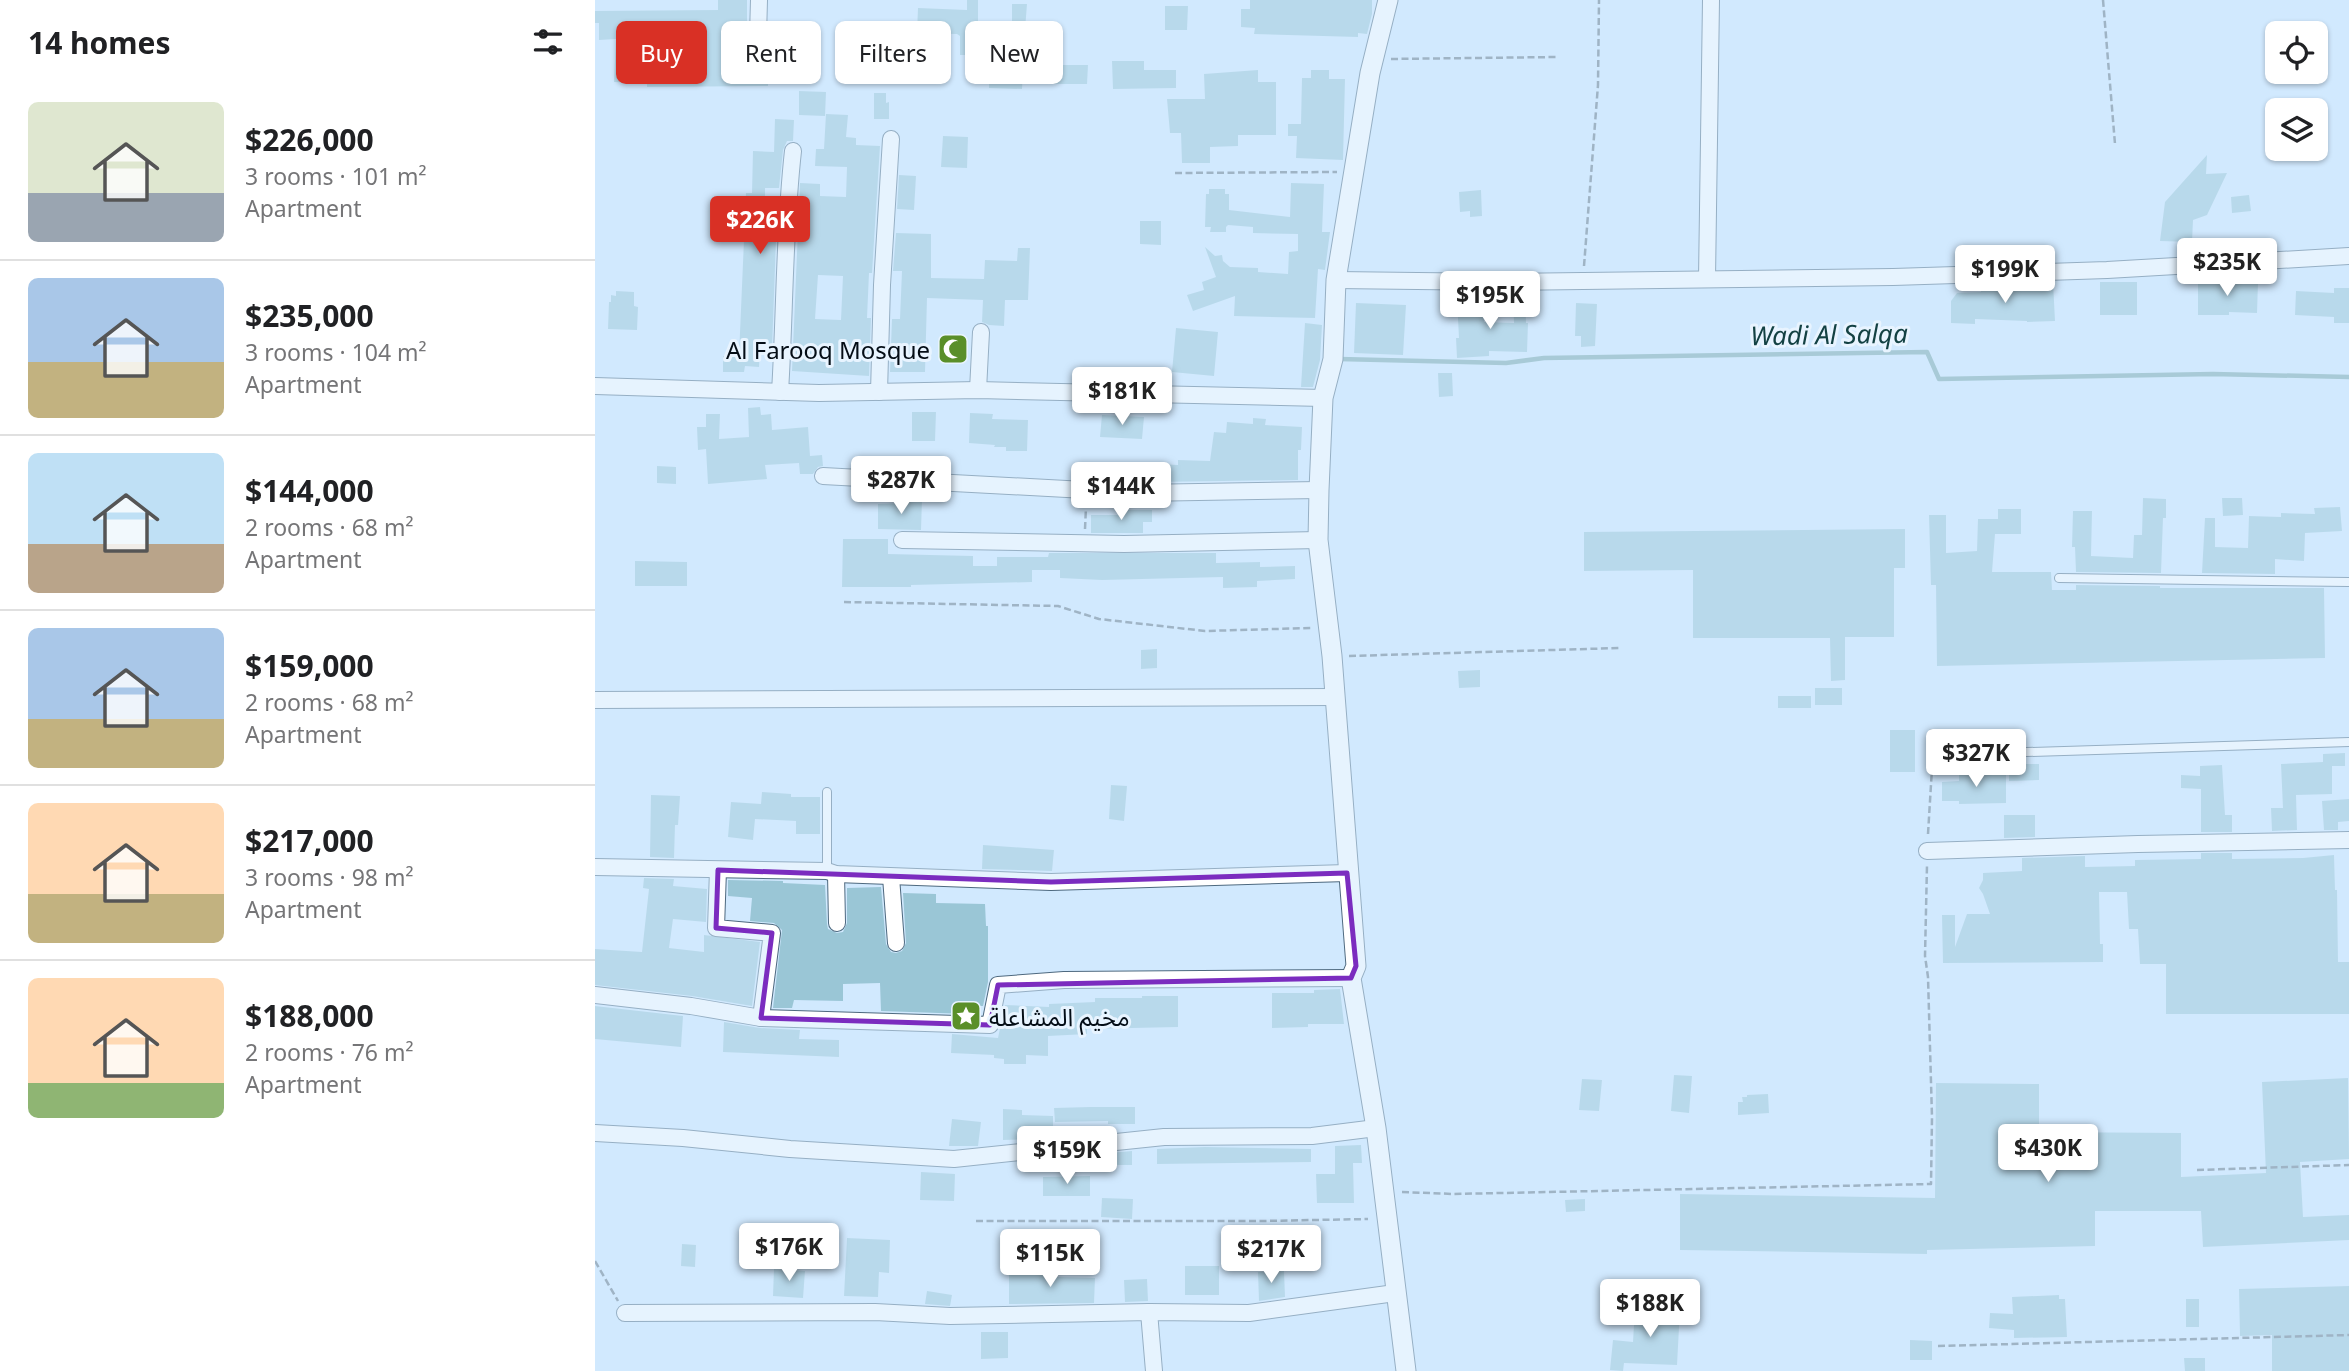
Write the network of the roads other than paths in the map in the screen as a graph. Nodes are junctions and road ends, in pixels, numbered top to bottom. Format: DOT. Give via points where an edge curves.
graph roads {
  1 [pos="759,0"];
  2 [pos="1388,0"];
  3 [pos="1710,0"];
  4 [pos="758,21"];
  5 [pos="891,139"];
  6 [pos="793,151"];
  7 [pos="2349,256"];
  8 [pos="1707,279"];
  9 [pos="1336,280"];
  10 [pos="981,332"];
  11 [pos="595,386"];
  12 [pos="978,390"];
  13 [pos="780,392"];
  14 [pos="879,392"];
  15 [pos="1323,398"];
  16 [pos="823,476"];
  17 [pos="1319,490"];
  18 [pos="902,540"];
  19 [pos="1318,540"];
  20 [pos="2059,578"];
  21 [pos="2349,582"];
  22 [pos="1335,697"];
  23 [pos="595,699"];
  24 [pos="2349,742"];
  25 [pos="1933,755"];
  26 [pos="827,792"];
  27 [pos="2349,840"];
  28 [pos="1927,851"];
  29 [pos="595,867"];
  30 [pos="718,870"];
  31 [pos="832,873"];
  32 [pos="1347,873"];
  33 [pos="891,877"];
  34 [pos="837,923"];
  35 [pos="896,943"];
  36 [pos="1351,978"];
  37 [pos="595,995"];
  38 [pos="761,1018"];
  39 [pos="1375,1128"];
  40 [pos="595,1133"];
  41 [pos="1395,1293"];
  42 [pos="1149,1312"];
  43 [pos="625,1313"];
  44 [pos="1154,1371"];
  45 [pos="1406,1371"];
  1 -- 4 [label="street"];
  2 -- 9 [label="street" via="1342,219"];
  3 -- 8 [label="street"];
  5 -- 14 [label="street"];
  6 -- 13 [label="street"];
  7 -- 8 [label="street" via="2107,270"];
  8 -- 9 [label="street"];
  9 -- 15 [label="street" via="1333,359"];
  10 -- 12 [label="street"];
  11 -- 13 [label="street"];
  12 -- 14 [label="street"];
  12 -- 15 [label="street"];
  13 -- 14 [label="street"];
  15 -- 17 [label="street"];
  16 -- 17 [label="street" via="1140,493"];
  17 -- 19 [label="street"];
  18 -- 19 [label="street" via="1084,544"];
  19 -- 22 [label="street"];
  20 -- 21 [label="lane"];
  22 -- 23 [label="street"];
  22 -- 32 [label="street"];
  24 -- 25 [label="lane"];
  26 -- 31 [label="lane"];
  27 -- 28 [label="street"];
  29 -- 30 [label="street"];
  30 -- 31 [label="street"];
  30 -- 38 [label="street" via="716,928 772,933"];
  31 -- 33 [label="street"];
  31 -- 34 [label="street"];
  32 -- 33 [label="street" via="1051,881"];
  32 -- 36 [label="street" via="1356,965"];
  33 -- 35 [label="street"];
  36 -- 38 [label="street" via="1064,980 998,985 990,1025"];
  36 -- 39 [label="street"];
  37 -- 38 [label="street"];
  39 -- 40 [label="street" via="1312,1136 1164,1137 954,1159"];
  39 -- 41 [label="street"];
  41 -- 42 [label="street" via="1249,1313"];
  41 -- 45 [label="street"];
  42 -- 43 [label="street" via="950,1316"];
  42 -- 44 [label="street"];
}
